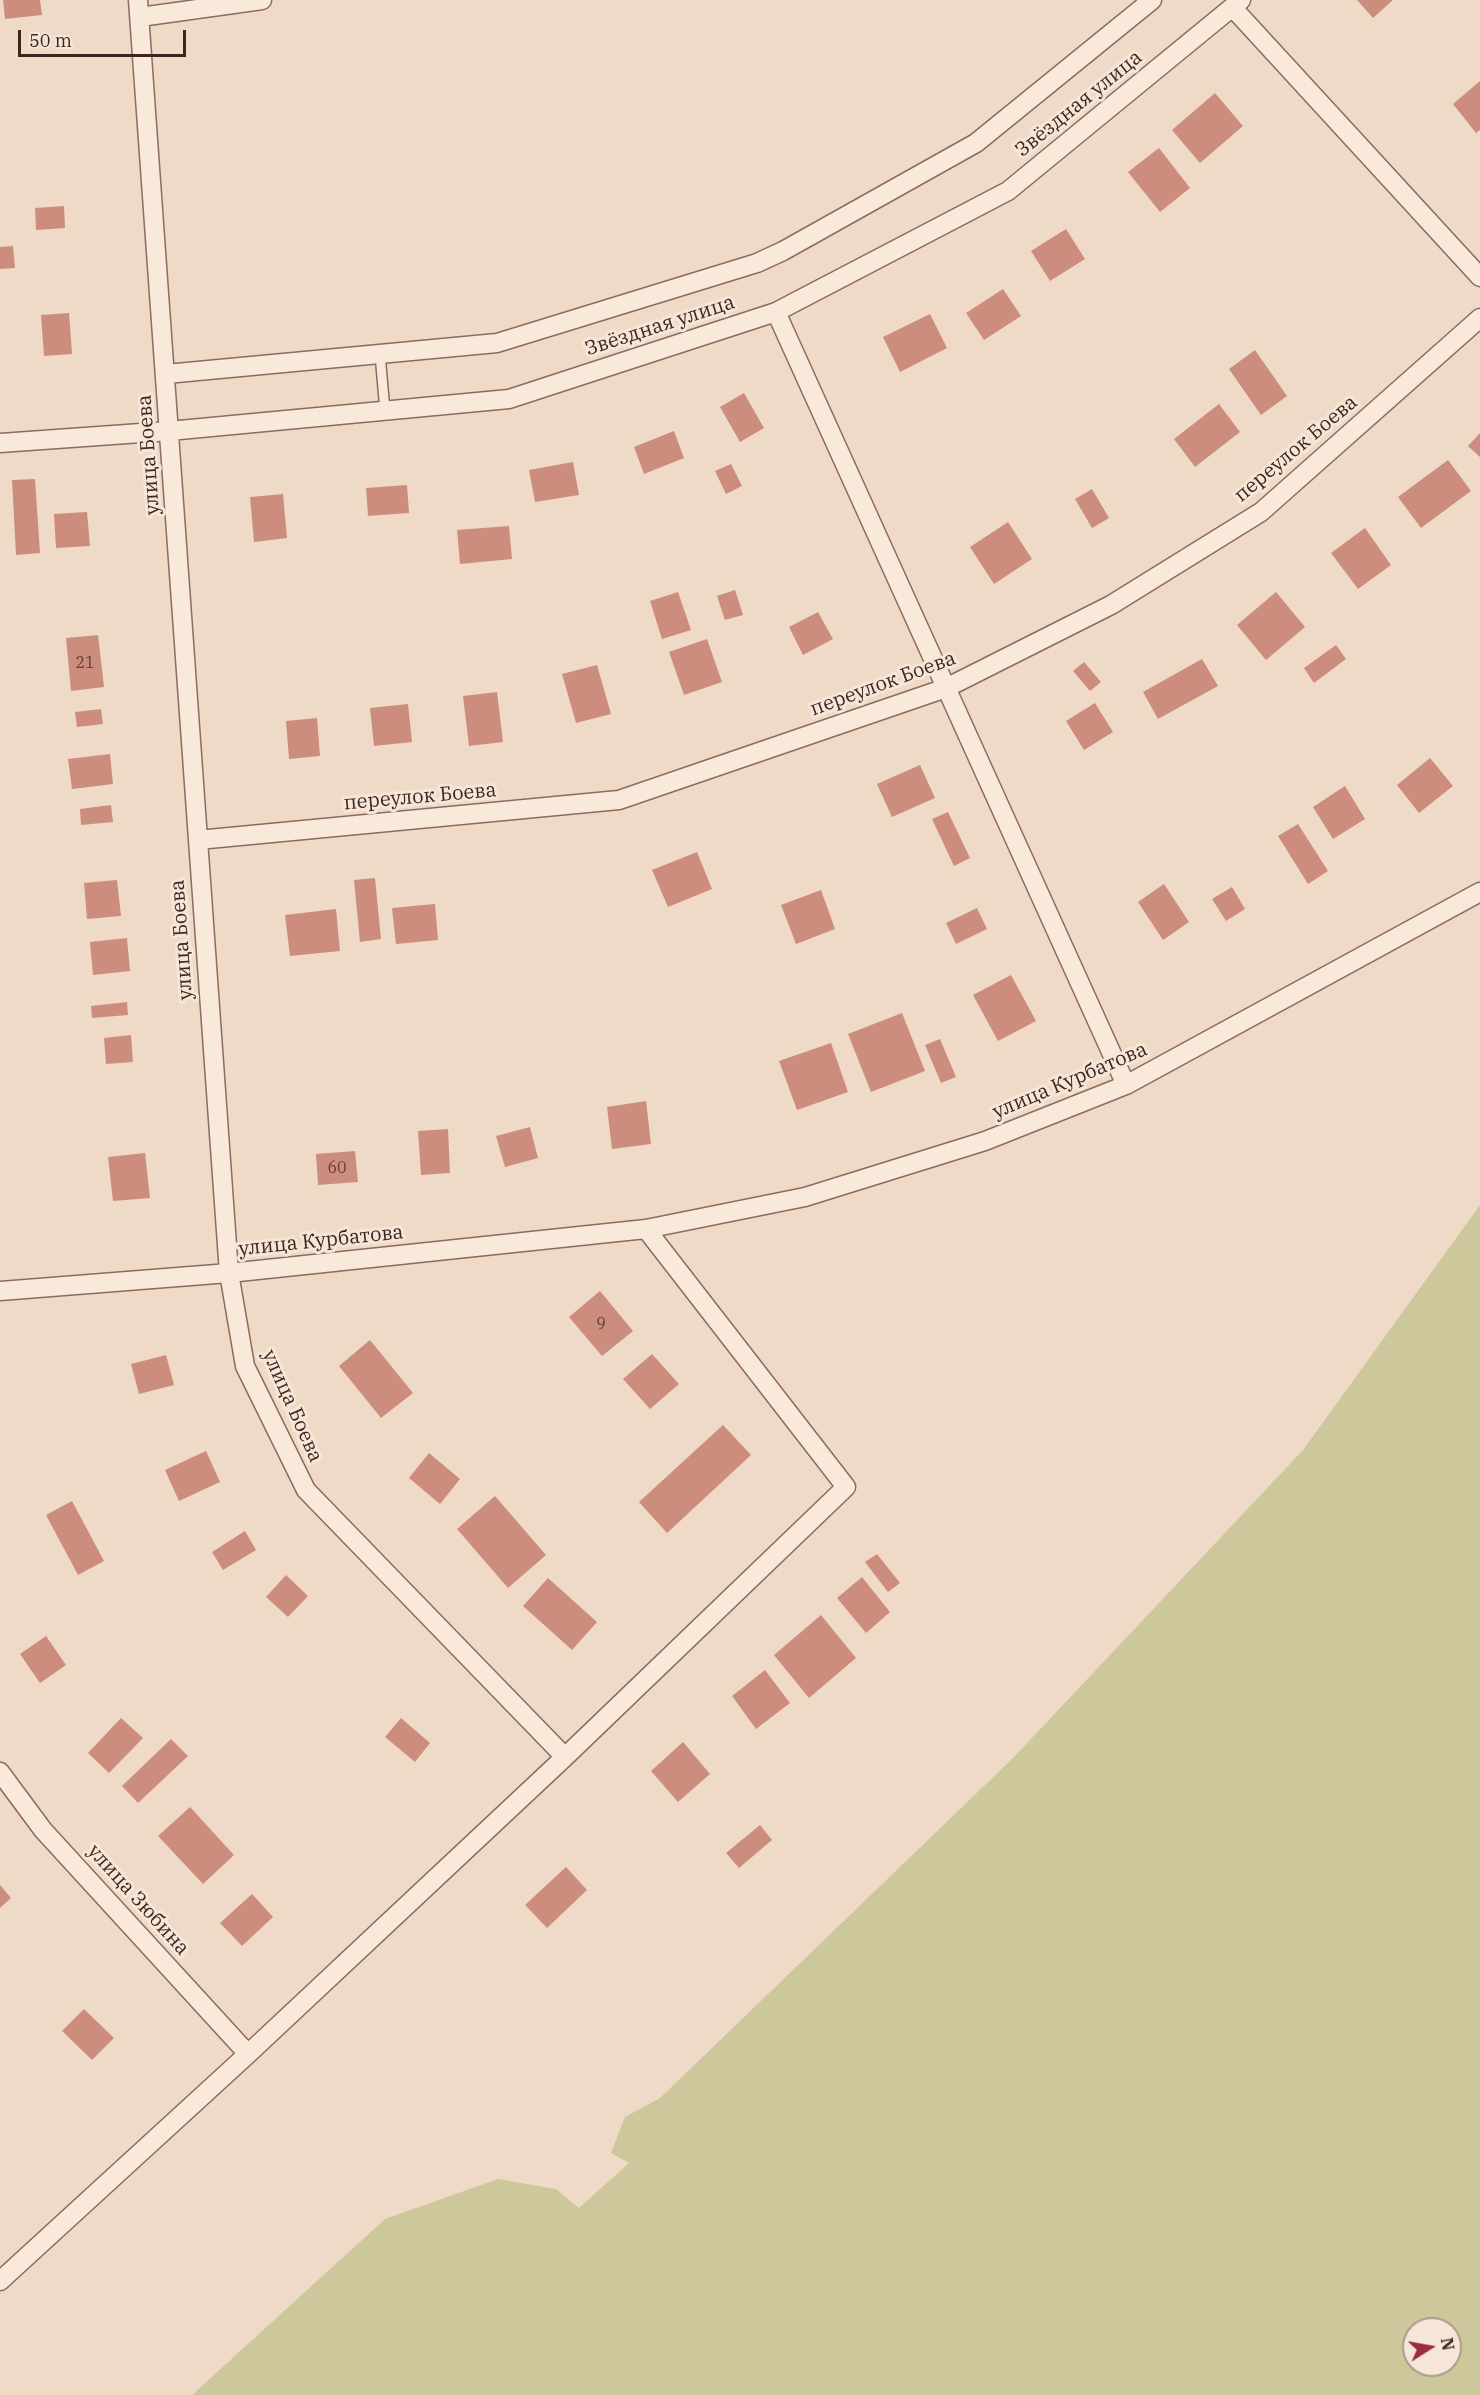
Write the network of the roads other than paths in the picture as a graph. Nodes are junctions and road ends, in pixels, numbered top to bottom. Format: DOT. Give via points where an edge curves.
graph roads {
  1 [pos="262,0"];
  2 [pos="1152,0"];
  3 [pos="1237,4"];
  4 [pos="139,8"];
  5 [pos="1480,277"];
  6 [pos="776,312"];
  7 [pos="1480,318"];
  8 [pos="380,354"];
  9 [pos="166,375"];
  10 [pos="385,411"];
  11 [pos="169,431"];
  12 [pos="0,443"];
  13 [pos="946,688"];
  14 [pos="198,840"];
  15 [pos="1480,892"];
  16 [pos="1126,1085"];
  17 [pos="646,1229"];
  18 [pos="229,1273"];
  19 [pos="0,1291"];
  20 [pos="565,1757"];
  21 [pos="0,1772"];
  22 [pos="248,2054"];
  23 [pos="0,2281"];
  1 -- 4 [label="street"];
  2 -- 8 [label="street, Звёздная улица" via="976,143 757,263 497,343"];
  3 -- 5 [label="street"];
  3 -- 6 [label="street, Звёздная улица" via="1008,190"];
  4 -- 9 [label="street, улица Боева"];
  6 -- 10 [label="street, Звёздная улица" via="509,399"];
  6 -- 13 [label="street"];
  7 -- 13 [label="street, переулок Боева" via="1261,512 1111,605"];
  8 -- 9 [label="street, Звёздная улица"];
  8 -- 10 [label="lane"];
  9 -- 11 [label="street, улица Боева"];
  10 -- 11 [label="street, Звёздная улица"];
  11 -- 12 [label="street, Звёздная улица"];
  11 -- 14 [label="street, улица Боева"];
  13 -- 14 [label="street, переулок Боева" via="619,800"];
  13 -- 16 [label="street"];
  14 -- 18 [label="street, улица Боева"];
  15 -- 16 [label="street, улица Курбатова"];
  16 -- 17 [label="street, улица Курбатова" via="985,1141 805,1197"];
  17 -- 18 [label="street, улица Курбатова"];
  17 -- 20 [label="street" via="846,1487"];
  18 -- 19 [label="street, улица Курбатова"];
  18 -- 20 [label="street, улица Боева" via="246,1366 306,1490"];
  20 -- 22 [label="street"];
  21 -- 22 [label="street, улица Зюбина" via="43,1830"];
  22 -- 23 [label="street"];
}
